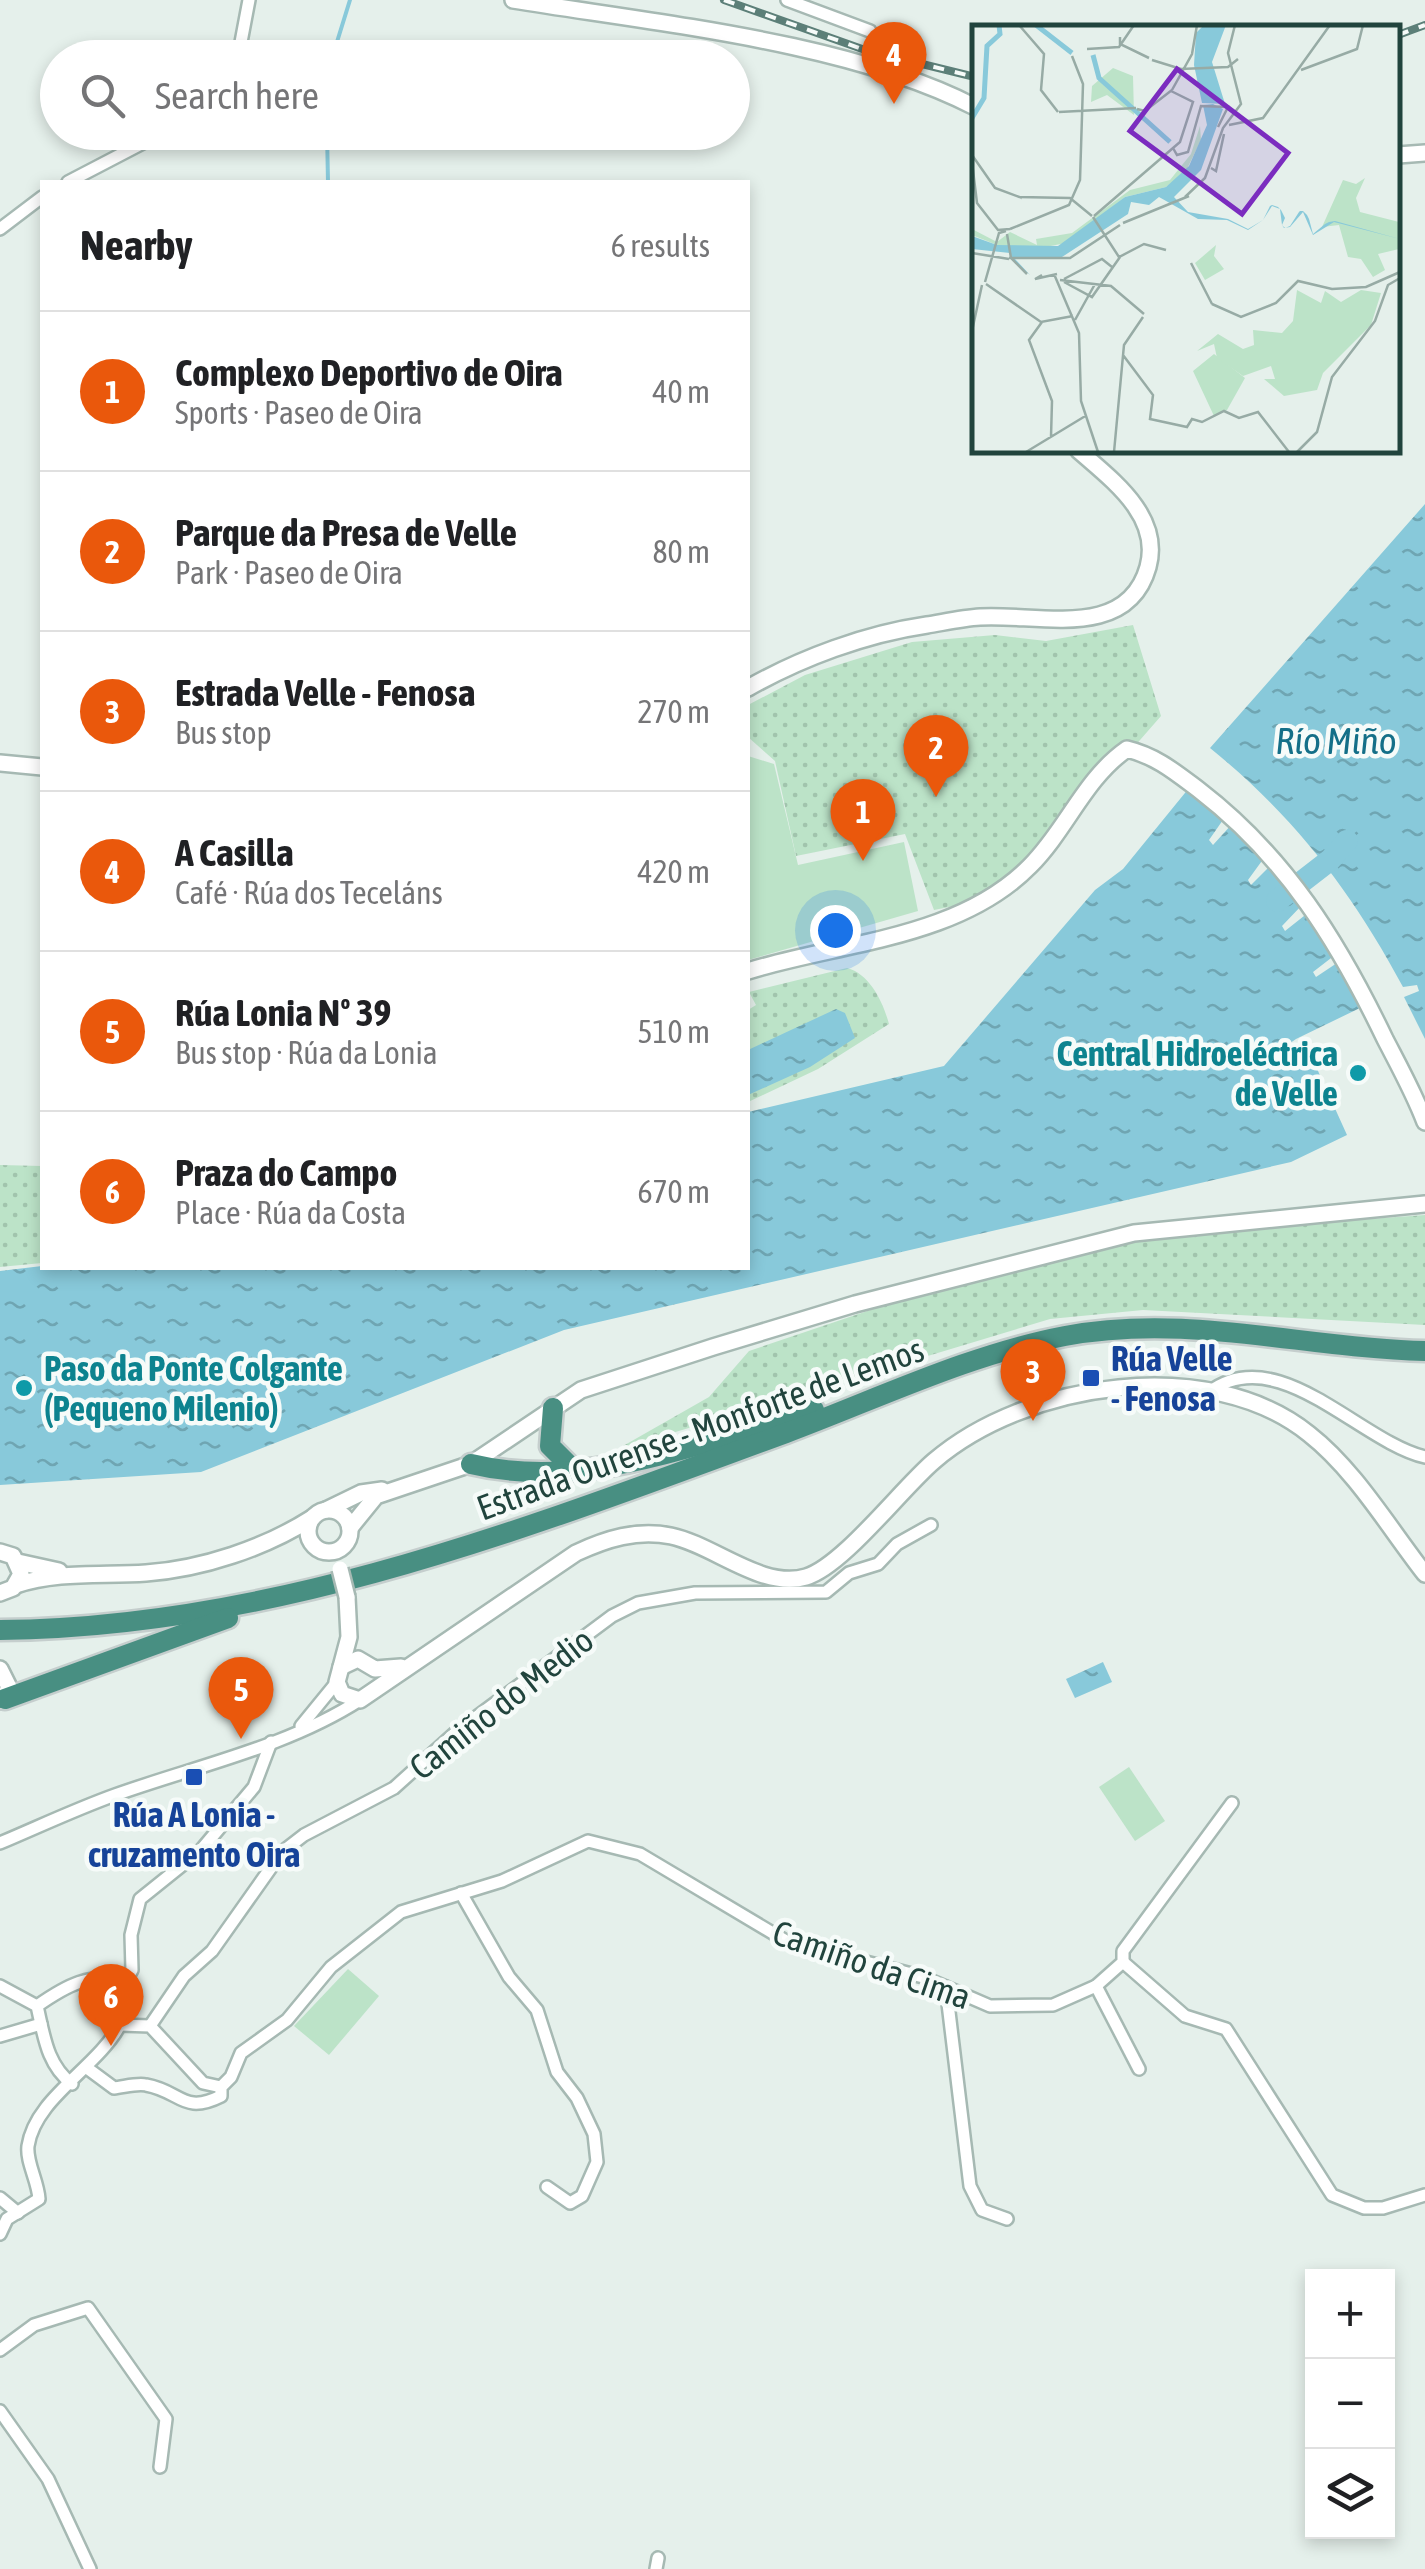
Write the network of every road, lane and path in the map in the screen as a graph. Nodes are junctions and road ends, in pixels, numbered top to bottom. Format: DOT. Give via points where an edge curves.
graph roads {
  1 [pos="249,0"];
  2 [pos="513,0"];
  3 [pos="787,0"];
  4 [pos="870,30"];
  5 [pos="241,40"];
  6 [pos="733,40"];
  7 [pos="750,43"];
  8 [pos="972,106"];
  9 [pos="129,150"];
  10 [pos="1425,153"];
  11 [pos="1400,155"];
  12 [pos="72,180"];
  13 [pos="40,199"];
  14 [pos="0,229"];
  15 [pos="1080,452"];
  16 [pos="750,687"];
  17 [pos="0,763"];
  18 [pos="40,767"];
  19 [pos="750,971"];
  20 [pos="1424,1116"];
  21 [pos="1425,1204"];
  22 [pos="1425,1351"];
  23 [pos="964,1367"];
  24 [pos="1208,1393"];
  25 [pos="552,1408"];
  26 [pos="1425,1458"];
  27 [pos="471,1464"];
  28 [pos="573,1468"];
  29 [pos="396,1489"];
  30 [pos="319,1514"];
  31 [pos="931,1525"];
  32 [pos="348,1536"];
  33 [pos="256,1546"];
  34 [pos="317,1546"];
  35 [pos="0,1552"];
  36 [pos="18,1562"];
  37 [pos="340,1569"];
  38 [pos="1425,1574"];
  39 [pos="83,1575"];
  40 [pos="800,1586"];
  41 [pos="9,1590"];
  42 [pos="297,1594"];
  43 [pos="347,1597"];
  44 [pos="0,1605"];
  45 [pos="2,1630"];
  46 [pos="415,1663"];
  47 [pos="372,1666"];
  48 [pos="0,1669"];
  49 [pos="339,1674"];
  50 [pos="367,1696"];
  51 [pos="2,1702"];
  52 [pos="298,1729"];
  53 [pos="271,1742"];
  54 [pos="1232,1803"];
  55 [pos="0,1843"];
  56 [pos="460,1893"];
  57 [pos="1123,1962"];
  58 [pos="126,1980"];
  59 [pos="0,1986"];
  60 [pos="1096,1986"];
  61 [pos="946,1987"];
  62 [pos="37,2006"];
  63 [pos="41,2024"];
  64 [pos="120,2025"];
  65 [pos="150,2026"];
  66 [pos="0,2036"];
  67 [pos="87,2068"];
  68 [pos="1139,2069"];
  69 [pos="72,2084"];
  70 [pos="221,2087"];
  71 [pos="547,2186"];
  72 [pos="1425,2196"];
  73 [pos="0,2198"];
  74 [pos="18,2213"];
  75 [pos="1007,2219"];
  76 [pos="0,2234"];
  77 [pos="0,2350"];
  78 [pos="0,2411"];
  79 [pos="160,2467"];
  80 [pos="90,2569"];
  1 -- 5 [label="street"];
  2 -- 6 [label="street"];
  3 -- 4 [label="street"];
  7 -- 8 [label="street" via="854,63"];
  9 -- 12 [label="street"];
  10 -- 11 [label="street"];
  13 -- 14 [label="street"];
  15 -- 16 [label="street" via="1122,489 1148,526 1152,553 1144,579 1122,607 1075,620 983,616 921,626 794,662"];
  17 -- 18 [label="street"];
  19 -- 20 [label="street" via="945,922 1030,866 1100,768 1127,749 1152,755 1186,780 1279,862 1322,918"];
  21 -- 25 [label="street" via="1134,1233 714,1346 581,1390"];
  22 -- 23 [label="highway, Estrada Ourense - Monforte de Lemos" via="1176,1326 1063,1336"];
  23 -- 28 [label="highway" via="639,1462"];
  23 -- 42 [label="highway, Estrada Ourense - Monforte de Lemos" via="574,1511"];
  24 -- 26 [label="street" via="1237,1377 1269,1380 1316,1396"];
  24 -- 38 [label="street" via="1269,1410 1310,1434"];
  24 -- 40 [label="street" via="1098,1388 988,1425 936,1459"];
  25 -- 27 [label="street"];
  25 -- 28 [label="highway" via="550,1446"];
  27 -- 28 [label="highway"];
  27 -- 29 [label="street"];
  29 -- 30 [label="street" via="361,1493"];
  29 -- 32 [label="street" via="366,1504"];
  30 -- 32 [label="street" via="339,1512"];
  30 -- 33 [label="street"];
  30 -- 34 [label="street" via="308,1529"];
  31 -- 40 [label="street, Camiño do Medio" via="826,1592"];
  32 -- 34 [label="street"];
  32 -- 37 [label="street"];
  33 -- 34 [label="street"];
  33 -- 39 [label="street" via="166,1571"];
  34 -- 37 [label="street"];
  35 -- 36 [label="street"];
  36 -- 39 [label="street"];
  36 -- 41 [label="street"];
  37 -- 43 [label="street, bridge"];
  39 -- 41 [label="street"];
  40 -- 46 [label="street" via="672,1536 623,1536 576,1553"];
  40 -- 65 [label="street, Camiño do Medio" via="695,1593 638,1603 612,1616 394,1788 282,1852"];
  41 -- 44 [label="street"];
  42 -- 45 [label="highway, Estrada Ourense - Monforte de Lemos" via="137,1621"];
  42 -- 51 [label="highway"];
  43 -- 47 [label="street"];
  43 -- 49 [label="street" via="349,1637"];
  46 -- 47 [label="street"];
  46 -- 50 [label="street"];
  47 -- 49 [label="street" via="358,1659"];
  47 -- 50 [label="street"];
  48 -- 51 [label="street" via="8,1681"];
  49 -- 50 [label="street" via="342,1694"];
  49 -- 52 [label="street"];
  50 -- 52 [label="street"];
  52 -- 53 [label="street"];
  53 -- 55 [label="street" via="111,1796"];
  53 -- 58 [label="street" via="254,1787 201,1850 140,1899"];
  54 -- 57 [label="street, Camiño da Cima" via="1122,1950"];
  56 -- 61 [label="street, Camiño da Cima" via="588,1841 640,1854 786,1941"];
  56 -- 70 [label="street, Camiño da Cima" via="401,1912 331,1967 287,2020 241,2052"];
  56 -- 71 [label="street" via="509,1977 537,2010 556,2072 594,2134 597,2162 582,2196 570,2203"];
  57 -- 60 [label="street, Camiño da Cima"];
  57 -- 72 [label="street" via="1186,2016 1226,2029 1332,2195 1364,2208"];
  58 -- 62 [label="street" via="105,1976 70,1983"];
  58 -- 64 [label="street" via="118,1994"];
  59 -- 62 [label="street"];
  60 -- 61 [label="street, Camiño da Cima" via="1053,2005 990,2006"];
  60 -- 68 [label="street"];
  61 -- 75 [label="street" via="970,2186 982,2210"];
  62 -- 63 [label="street"];
  63 -- 66 [label="street"];
  63 -- 69 [label="street" via="58,2073"];
  64 -- 65 [label="street"];
  64 -- 67 [label="street"];
  65 -- 70 [label="street" via="203,2083"];
  67 -- 69 [label="street"];
  67 -- 70 [label="street" via="114,2088 144,2084 188,2105 221,2096"];
  69 -- 74 [label="street" via="34,2122 27,2151 39,2198"];
  73 -- 74 [label="street"];
  74 -- 76 [label="street"];
  77 -- 79 [label="street" via="34,2325 88,2308 166,2419"];
  78 -- 80 [label="street" via="48,2478"];
}
